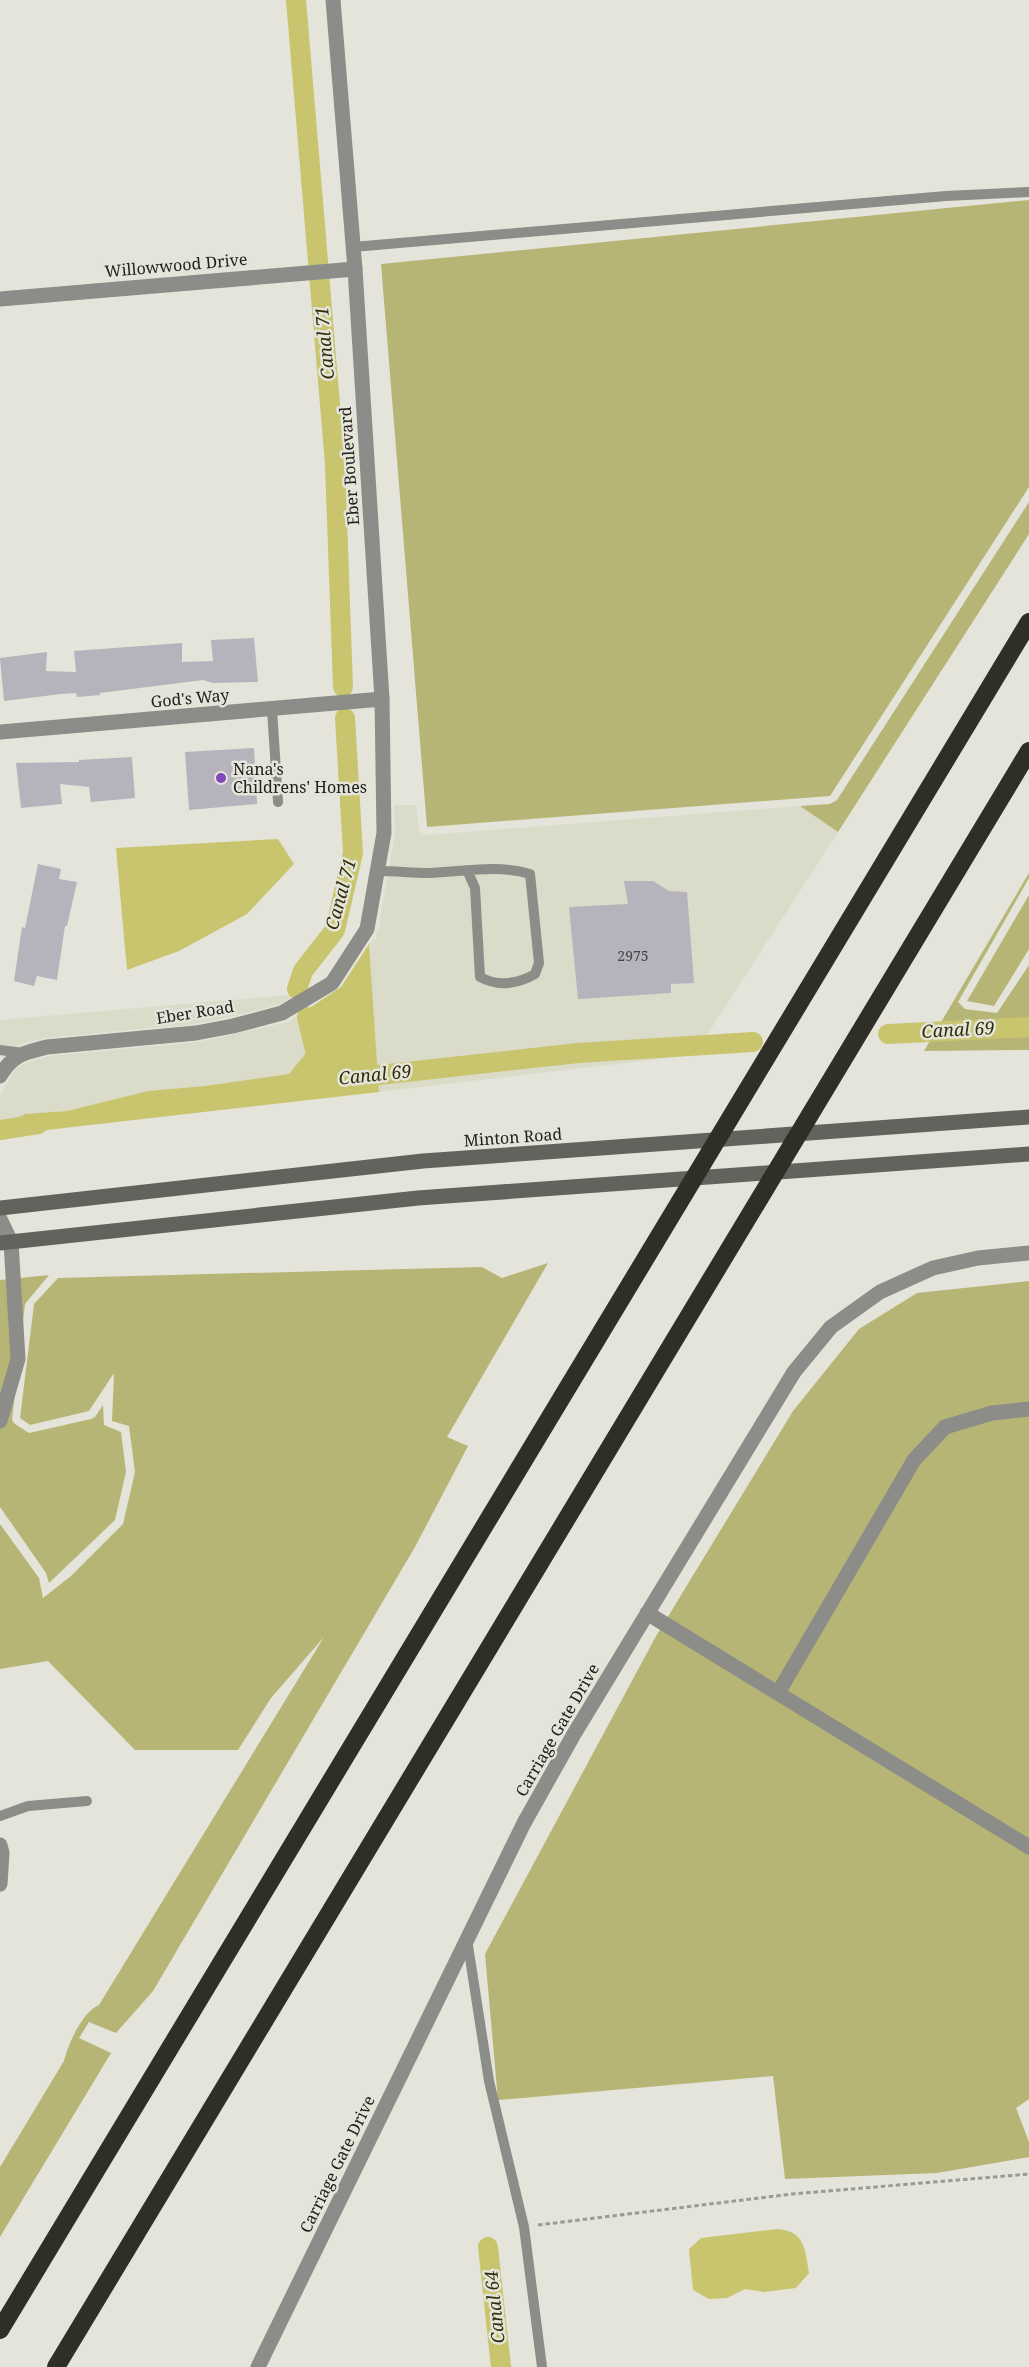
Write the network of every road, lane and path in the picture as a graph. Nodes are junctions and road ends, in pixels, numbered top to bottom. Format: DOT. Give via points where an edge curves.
graph roads {
  1 [pos="333,0"];
  2 [pos="1029,192"];
  3 [pos="353,247"];
  4 [pos="348,270"];
  5 [pos="0,299"];
  6 [pos="1029,622"];
  7 [pos="382,699"];
  8 [pos="272,709"];
  9 [pos="0,732"];
  10 [pos="1029,752"];
  11 [pos="278,802"];
  12 [pos="467,870"];
  13 [pos="378,871"];
  14 [pos="367,928"];
  15 [pos="0,1050"];
  16 [pos="24,1053"];
  17 [pos="0,1076"];
  18 [pos="1029,1116"];
  19 [pos="1029,1154"];
  20 [pos="0,1208"];
  21 [pos="0,1219"];
  22 [pos="6,1243"];
  23 [pos="1029,1253"];
  24 [pos="1029,1409"];
  25 [pos="0,1421"];
  26 [pos="647,1613"];
  27 [pos="778,1694"];
  28 [pos="87,1802"];
  29 [pos="0,1816"];
  30 [pos="0,1845"];
  31 [pos="1029,1847"];
  32 [pos="0,1884"];
  33 [pos="467,1939"];
  34 [pos="1029,2174"];
  35 [pos="524,2227"];
  36 [pos="0,2330"];
  37 [pos="56,2367"];
  38 [pos="258,2367"];
  39 [pos="542,2367"];
  1 -- 3 [label="street, Eber Boulevard"];
  2 -- 3 [label="lane" via="934,196"];
  3 -- 4 [label="street, Eber Boulevard"];
  4 -- 5 [label="street, Willowwood Drive"];
  4 -- 7 [label="street, Eber Boulevard"];
  6 -- 36 [label="highway"];
  7 -- 8 [label="street, God's Way"];
  7 -- 13 [label="street, Eber Boulevard" via="384,833"];
  8 -- 9 [label="street, God's Way"];
  8 -- 11 [label="lane"];
  10 -- 37 [label="highway"];
  12 -- 12 [label="lane" via="476,888 480,977 503,984 536,974 539,963 530,874 516,870"];
  12 -- 13 [label="lane"];
  13 -- 14 [label="street, Eber Boulevard"];
  14 -- 16 [label="street, Eber Road" via="332,983 282,1013 196,1033 47,1047"];
  15 -- 16 [label="lane"];
  16 -- 17 [label="street, Eber Road" via="9,1062"];
  18 -- 20 [label="main road, Minton Road" via="423,1161"];
  19 -- 22 [label="main road" via="418,1198"];
  21 -- 22 [label="street"];
  22 -- 25 [label="street" via="18,1359"];
  23 -- 26 [label="street, Carriage Gate Drive" via="933,1268 880,1292 831,1327 794,1372"];
  24 -- 27 [label="street" via="992,1413 945,1427 914,1460"];
  26 -- 27 [label="street"];
  26 -- 33 [label="street, Carriage Gate Drive" via="524,1823"];
  27 -- 31 [label="street"];
  28 -- 29 [label="lane" via="28,1806"];
  30 -- 32 [label="street"];
  33 -- 35 [label="lane" via="489,2081"];
  33 -- 38 [label="street, Carriage Gate Drive"];
  34 -- 35 [label="path" via="792,2194"];
  35 -- 39 [label="lane"];
}
